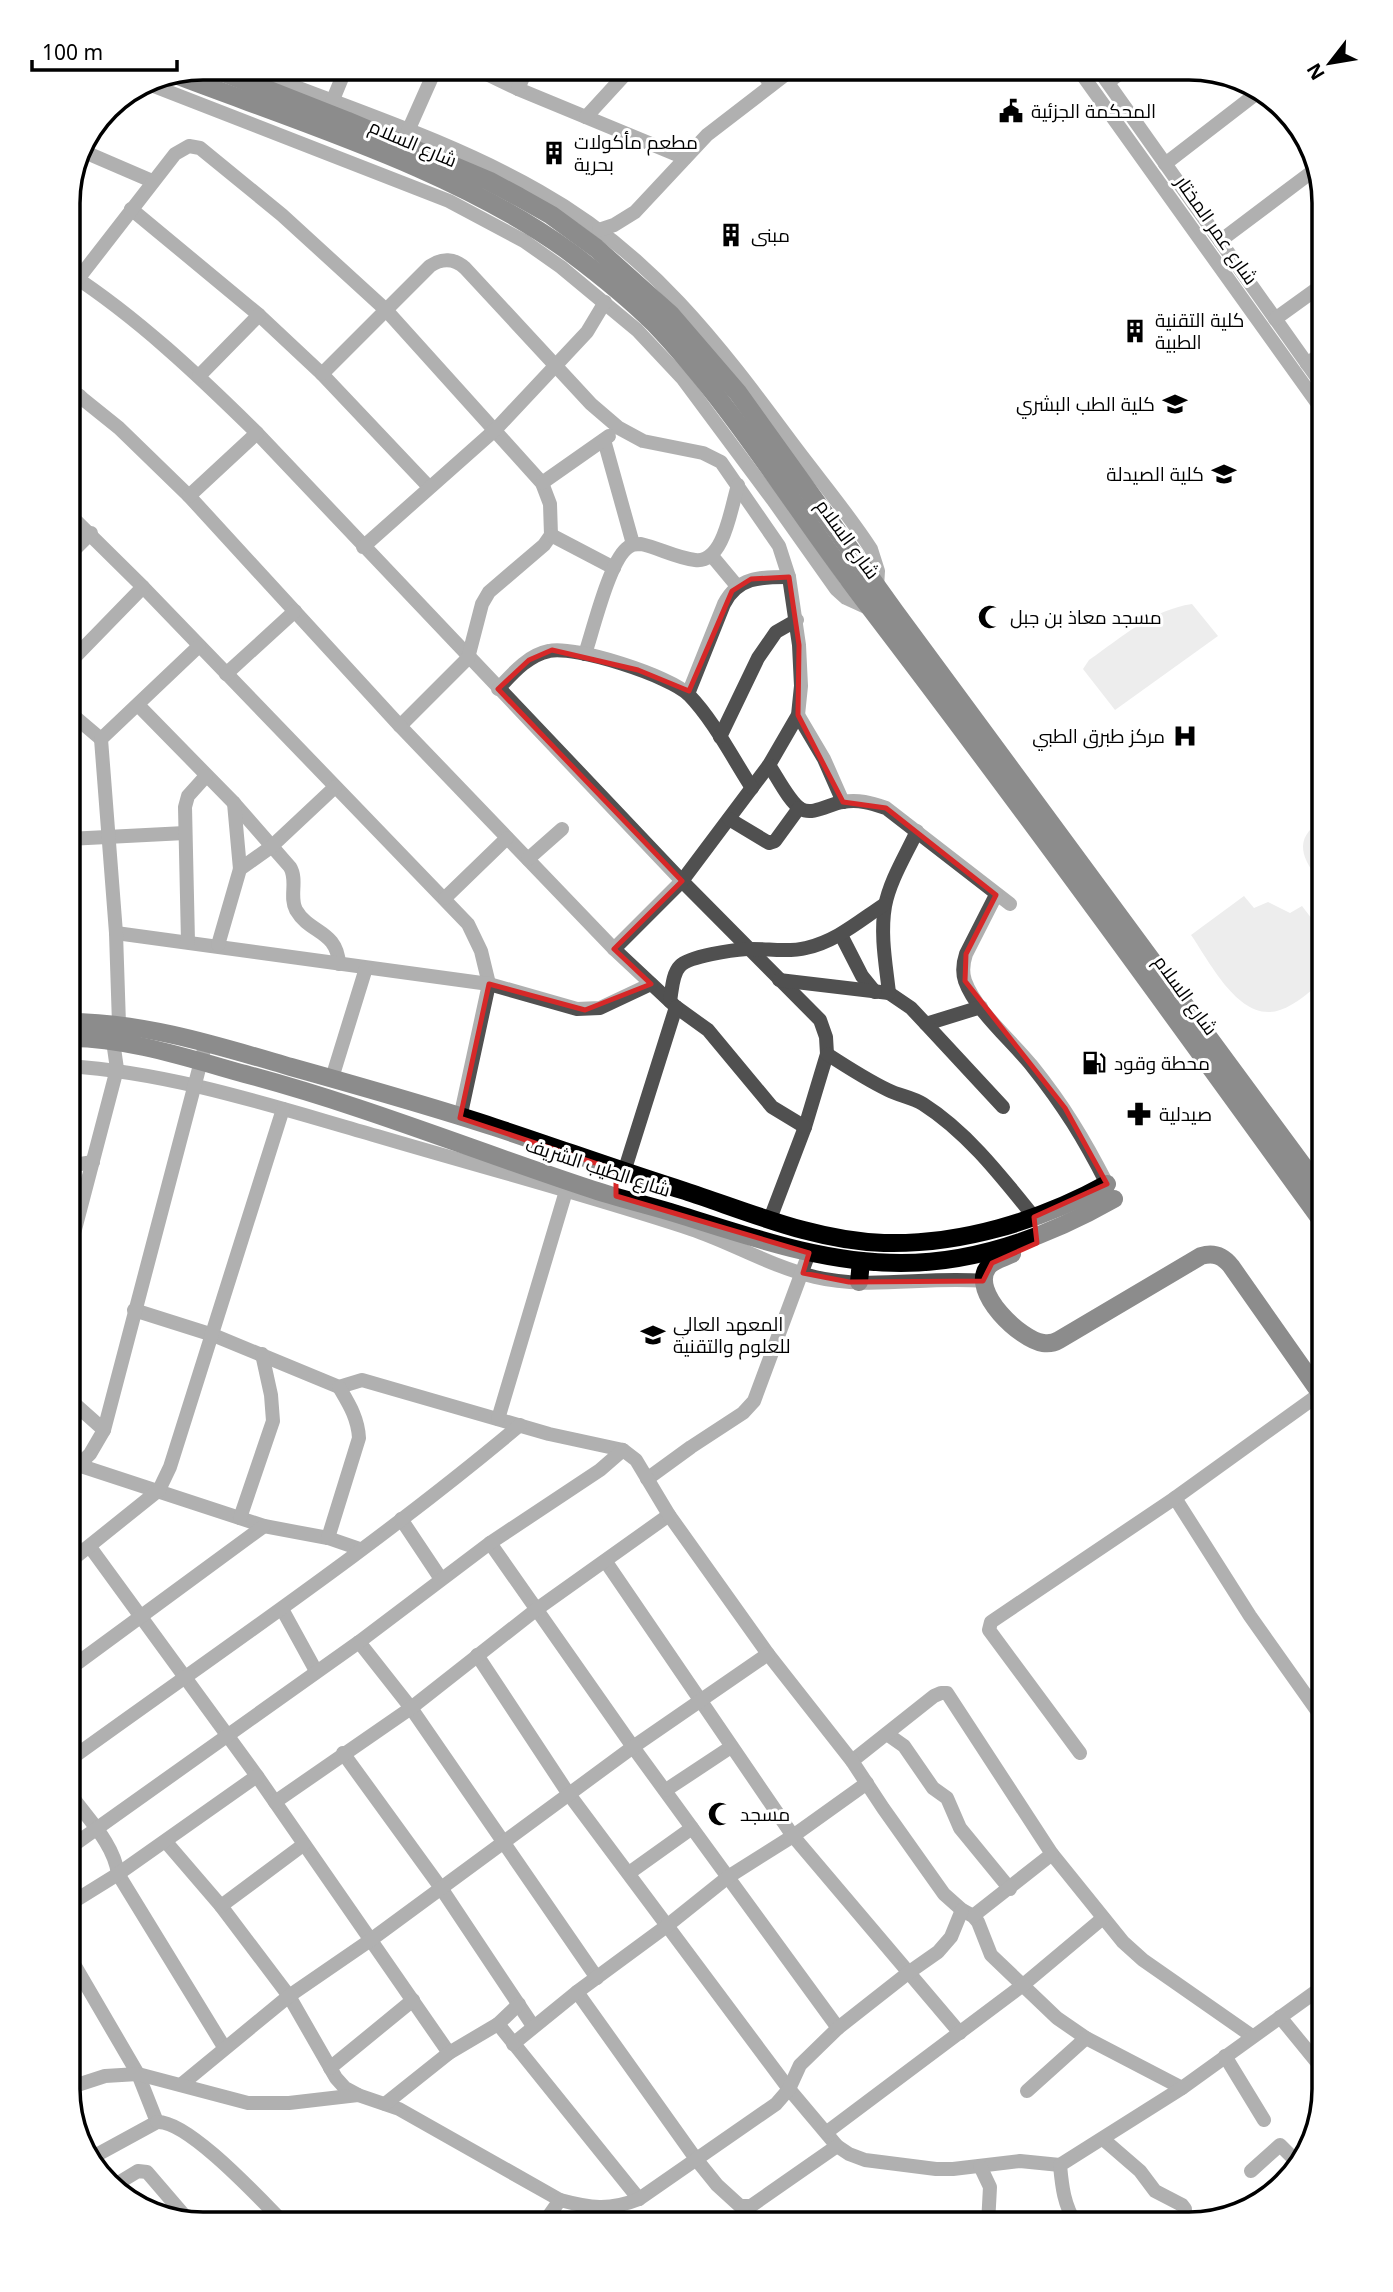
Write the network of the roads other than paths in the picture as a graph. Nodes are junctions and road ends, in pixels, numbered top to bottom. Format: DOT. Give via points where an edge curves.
graph roads {
  1 [pos="243,80"];
  2 [pos="277,80"];
  3 [pos="341,80"];
  4 [pos="431,80"];
  5 [pos="500,80"];
  6 [pos="522,80"];
  7 [pos="620,80"];
  8 [pos="193,81"];
  9 [pos="768,81"];
  10 [pos="777,81"];
  11 [pos="1088,81"];
  12 [pos="1108,82"];
  13 [pos="771,85"];
  14 [pos="160,88"];
  15 [pos="518,89"];
  16 [pos="1252,97"];
  17 [pos="332,102"];
  18 [pos="586,117"];
  19 [pos="408,131"];
  20 [pos="1139,139"];
  21 [pos="91,155"];
  22 [pos="685,158"];
  23 [pos="1165,164"];
  24 [pos="1309,174"];
  25 [pos="152,181"];
  26 [pos="131,209"];
  27 [pos="635,212"];
  28 [pos="598,230"];
  29 [pos="1220,241"];
  30 [pos="624,249"];
  31 [pos="81,267"];
  32 [pos="81,282"];
  33 [pos="1312,292"];
  34 [pos="604,302"];
  35 [pos="386,310"];
  36 [pos="259,316"];
  37 [pos="1275,319"];
  38 [pos="1312,360"];
  39 [pos="1307,364"];
  40 [pos="558,366"];
  41 [pos="1312,371"];
  42 [pos="321,374"];
  43 [pos="199,376"];
  44 [pos="1312,395"];
  45 [pos="81,398"];
  46 [pos="619,428"];
  47 [pos="496,429"];
  48 [pos="257,433"];
  49 [pos="604,440"];
  50 [pos="542,483"];
  51 [pos="738,485"];
  52 [pos="429,487"];
  53 [pos="189,496"];
  54 [pos="81,524"];
  55 [pos="91,533"];
  56 [pos="551,535"];
  57 [pos="81,543"];
  58 [pos="633,544"];
  59 [pos="363,547"];
  60 [pos="712,556"];
  61 [pos="614,568"];
  62 [pos="789,577"];
  63 [pos="737,586"];
  64 [pos="143,587"];
  65 [pos="877,587"];
  66 [pos="870,609"];
  67 [pos="295,611"];
  68 [pos="797,621"];
  69 [pos="199,646"];
  70 [pos="81,651"];
  71 [pos="915,653"];
  72 [pos="584,654"];
  73 [pos="468,658"];
  74 [pos="226,674"];
  75 [pos="498,689"];
  76 [pos="688,694"];
  77 [pos="138,705"];
  78 [pos="798,715"];
  79 [pos="81,722"];
  80 [pos="400,726"];
  81 [pos="720,737"];
  82 [pos="101,739"];
  83 [pos="769,765"];
  84 [pos="206,776"];
  85 [pos="335,787"];
  86 [pos="752,788"];
  87 [pos="842,802"];
  88 [pos="234,803"];
  89 [pos="799,808"];
  90 [pos="729,819"];
  91 [pos="562,829"];
  92 [pos="917,831"];
  93 [pos="185,833"];
  94 [pos="107,838"];
  95 [pos="508,838"];
  96 [pos="81,839"];
  97 [pos="271,847"];
  98 [pos="528,859"];
  99 [pos="240,869"];
  100 [pos="682,881"];
  101 [pos="996,895"];
  102 [pos="445,898"];
  103 [pos="885,904"];
  104 [pos="1010,904"];
  105 [pos="116,933"];
  106 [pos="841,935"];
  107 [pos="188,942"];
  108 [pos="218,945"];
  109 [pos="614,949"];
  110 [pos="746,949"];
  111 [pos="339,964"];
  112 [pos="366,968"];
  113 [pos="779,980"];
  114 [pos="489,984"];
  115 [pos="651,984"];
  116 [pos="882,993"];
  117 [pos="673,1004"];
  118 [pos="981,1007"];
  119 [pos="926,1024"];
  120 [pos="81,1025"];
  121 [pos="116,1033"];
  122 [pos="81,1037"];
  123 [pos="206,1042"];
  124 [pos="827,1054"];
  125 [pos="200,1061"];
  126 [pos="81,1067"];
  127 [pos="117,1069"];
  128 [pos="332,1078"];
  129 [pos="195,1085"];
  130 [pos="1003,1107"];
  131 [pos="283,1109"];
  132 [pos="460,1118"];
  133 [pos="805,1127"];
  134 [pos="593,1161"];
  135 [pos="93,1162"];
  136 [pos="80,1164"];
  137 [pos="624,1172"];
  138 [pos="1312,1179"];
  139 [pos="589,1188"];
  140 [pos="566,1191"];
  141 [pos="1110,1191"];
  142 [pos="616,1196"];
  143 [pos="1312,1207"];
  144 [pos="80,1209"];
  145 [pos="1034,1217"];
  146 [pos="770,1219"];
  147 [pos="1040,1235"];
  148 [pos="809,1253"];
  149 [pos="860,1261"];
  150 [pos="803,1273"];
  151 [pos="983,1281"];
  152 [pos="859,1282"];
  153 [pos="134,1310"];
  154 [pos="213,1335"];
  155 [pos="261,1354"];
  156 [pos="1312,1380"];
  157 [pos="339,1387"];
  158 [pos="1312,1404"];
  159 [pos="80,1409"];
  160 [pos="498,1419"];
  161 [pos="520,1425"];
  162 [pos="104,1430"];
  163 [pos="623,1450"];
  164 [pos="80,1462"];
  165 [pos="80,1472"];
  166 [pos="648,1479"];
  167 [pos="159,1490"];
  168 [pos="1175,1498"];
  169 [pos="669,1515"];
  170 [pos="240,1518"];
  171 [pos="401,1519"];
  172 [pos="264,1526"];
  173 [pos="328,1538"];
  174 [pos="490,1544"];
  175 [pos="90,1547"];
  176 [pos="360,1549"];
  177 [pos="80,1552"];
  178 [pos="607,1562"];
  179 [pos="441,1579"];
  180 [pos="282,1609"];
  181 [pos="537,1609"];
  182 [pos="141,1616"];
  183 [pos="359,1642"];
  184 [pos="768,1654"];
  185 [pos="477,1655"];
  186 [pos="80,1661"];
  187 [pos="316,1671"];
  188 [pos="185,1677"];
  189 [pos="700,1701"];
  190 [pos="1312,1704"];
  191 [pos="411,1708"];
  192 [pos="887,1734"];
  193 [pos="228,1735"];
  194 [pos="633,1747"];
  195 [pos="731,1747"];
  196 [pos="80,1752"];
  197 [pos="344,1753"];
  198 [pos="1080,1753"];
  199 [pos="852,1761"];
  200 [pos="257,1776"];
  201 [pos="867,1783"];
  202 [pos="666,1790"];
  203 [pos="568,1793"];
  204 [pos="275,1802"];
  205 [pos="80,1808"];
  206 [pos="692,1828"];
  207 [pos="96,1830"];
  208 [pos="793,1836"];
  209 [pos="80,1841"];
  210 [pos="504,1841"];
  211 [pos="166,1842"];
  212 [pos="303,1845"];
  213 [pos="1052,1854"];
  214 [pos="629,1873"];
  215 [pos="118,1874"];
  216 [pos="728,1877"];
  217 [pos="441,1888"];
  218 [pos="1010,1889"];
  219 [pos="80,1897"];
  220 [pos="221,1906"];
  221 [pos="968,1913"];
  222 [pos="1103,1918"];
  223 [pos="668,1925"];
  224 [pos="372,1939"];
  225 [pos="908,1973"];
  226 [pos="80,1975"];
  227 [pos="597,1978"];
  228 [pos="1023,1985"];
  229 [pos="577,1992"];
  230 [pos="1312,1994"];
  231 [pos="289,1996"];
  232 [pos="413,2000"];
  233 [pos="519,2004"];
  234 [pos="1280,2017"];
  235 [pos="498,2024"];
  236 [pos="533,2026"];
  237 [pos="838,2028"];
  238 [pos="960,2033"];
  239 [pos="1252,2036"];
  240 [pos="1086,2038"];
  241 [pos="513,2044"];
  242 [pos="224,2047"];
  243 [pos="449,2053"];
  244 [pos="1224,2056"];
  245 [pos="1312,2056"];
  246 [pos="330,2068"];
  247 [pos="138,2074"];
  248 [pos="80,2084"];
  249 [pos="182,2084"];
  250 [pos="1182,2088"];
  251 [pos="789,2089"];
  252 [pos="1027,2091"];
  253 [pos="358,2095"];
  254 [pos="385,2104"];
  255 [pos="1264,2120"];
  256 [pos="157,2122"];
  257 [pos="827,2132"];
  258 [pos="1103,2139"];
  259 [pos="838,2146"];
  260 [pos="99,2154"];
  261 [pos="1292,2157"];
  262 [pos="696,2158"];
  263 [pos="1060,2165"];
  264 [pos="980,2166"];
  265 [pos="1251,2171"];
  266 [pos="122,2181"];
  267 [pos="639,2199"];
  268 [pos="560,2200"];
  269 [pos="746,2207"];
  270 [pos="178,2209"];
  271 [pos="271,2211"];
  272 [pos="552,2211"];
  273 [pos="747,2212"];
  274 [pos="986,2212"];
  275 [pos="1069,2212"];
  276 [pos="1185,2212"];
  1 -- 65 [label="highway, شارع السلام" via="489,181 551,215 596,248 662,305 719,369"];
  2 -- 17 [label="street"];
  3 -- 17 [label="street"];
  4 -- 19 [label="street"];
  5 -- 15 [label="street"];
  6 -- 15 [label="street"];
  7 -- 18 [label="street"];
  8 -- 66 [label="highway, شارع السلام" via="414,167 500,208 570,252 634,304 677,349 720,401"];
  9 -- 13 [label="street"];
  10 -- 13 [label="street"];
  11 -- 20 [label="street, شارع عمر المختار"];
  12 -- 20 [label="street, شارع عمر المختار"];
  13 -- 22 [label="street"];
  14 -- 34 [label="street" via="479,216 524,241"];
  15 -- 18 [label="street"];
  16 -- 23 [label="street"];
  17 -- 19 [label="street"];
  18 -- 22 [label="street"];
  19 -- 28 [label="street" via="541,191"];
  20 -- 23 [label="street, شارع عمر المختار"];
  20 -- 44 [label="street, شارع عمر المختار"];
  21 -- 25 [label="street"];
  22 -- 27 [label="street"];
  23 -- 29 [label="street, شارع عمر المختار"];
  24 -- 29 [label="street"];
  25 -- 26 [label="street"];
  25 -- 35 [label="street" via="179,150 200,148"];
  26 -- 31 [label="street"];
  26 -- 36 [label="street"];
  27 -- 28 [label="street"];
  27 -- 30 [label="street"];
  28 -- 30 [label="street"];
  29 -- 37 [label="street, شارع عمر المختار"];
  30 -- 65 [label="street" via="681,302 759,398 871,549"];
  32 -- 43 [label="street" via="147,330"];
  33 -- 37 [label="street"];
  34 -- 40 [label="street" via="587,332"];
  34 -- 66 [label="street" via="637,330 689,387 836,589"];
  35 -- 40 [label="street" via="436,262 455,261"];
  35 -- 42 [label="street"];
  35 -- 47 [label="street"];
  36 -- 42 [label="street"];
  36 -- 43 [label="street"];
  37 -- 39 [label="street, شارع عمر المختار"];
  38 -- 39 [label="street"];
  39 -- 41 [label="street, شارع عمر المختار"];
  40 -- 46 [label="street"];
  40 -- 47 [label="street"];
  42 -- 52 [label="street"];
  43 -- 48 [label="street"];
  45 -- 53 [label="street"];
  46 -- 49 [label="street"];
  46 -- 51 [label="street" via="643,441 709,455"];
  47 -- 50 [label="street"];
  47 -- 52 [label="street"];
  48 -- 53 [label="street"];
  48 -- 59 [label="street"];
  49 -- 50 [label="street"];
  49 -- 58 [label="street"];
  50 -- 56 [label="street" via="550,504"];
  51 -- 60 [label="street" via="719,548"];
  51 -- 62 [label="street" via="779,546"];
  52 -- 59 [label="street"];
  53 -- 67 [label="street"];
  54 -- 55 [label="street"];
  55 -- 57 [label="street"];
  55 -- 64 [label="street"];
  56 -- 61 [label="street"];
  56 -- 73 [label="street" via="489,592"];
  58 -- 60 [label="street" via="695,561"];
  58 -- 61 [label="street"];
  59 -- 73 [label="street"];
  60 -- 63 [label="street"];
  61 -- 72 [label="street"];
  62 -- 63 [label="street" via="758,578"];
  62 -- 68 [label="street"];
  63 -- 76 [label="street" via="724,604"];
  64 -- 69 [label="street"];
  64 -- 70 [label="street"];
  65 -- 71 [label="highway, شارع السلام"];
  66 -- 71 [label="highway, شارع السلام"];
  67 -- 74 [label="street"];
  67 -- 80 [label="street"];
  68 -- 78 [label="street"];
  68 -- 81 [label="street" via="776,632 758,658"];
  69 -- 74 [label="street"];
  69 -- 77 [label="street"];
  71 -- 138 [label="highway, شارع السلام"];
  71 -- 143 [label="highway, شارع السلام" via="1034,826"];
  72 -- 75 [label="street" via="540,653"];
  72 -- 76 [label="street" via="661,677"];
  73 -- 75 [label="street"];
  73 -- 80 [label="street"];
  74 -- 85 [label="street"];
  75 -- 100 [label="street"];
  76 -- 81 [label="street"];
  77 -- 82 [label="street"];
  77 -- 84 [label="street"];
  78 -- 83 [label="street"];
  78 -- 87 [label="street"];
  79 -- 82 [label="street"];
  80 -- 95 [label="street"];
  81 -- 86 [label="street"];
  82 -- 94 [label="street"];
  83 -- 86 [label="street"];
  83 -- 89 [label="street"];
  84 -- 88 [label="street"];
  84 -- 93 [label="street" via="186,802"];
  85 -- 97 [label="street"];
  85 -- 102 [label="street"];
  86 -- 90 [label="street"];
  87 -- 89 [label="street" via="810,811"];
  87 -- 92 [label="street" via="866,801 886,808"];
  88 -- 97 [label="street"];
  88 -- 99 [label="street"];
  89 -- 90 [label="street" via="769,843"];
  90 -- 100 [label="street"];
  91 -- 98 [label="street"];
  92 -- 101 [label="street"];
  92 -- 103 [label="street"];
  93 -- 94 [label="street"];
  93 -- 107 [label="street"];
  94 -- 96 [label="street"];
  94 -- 105 [label="street"];
  95 -- 98 [label="street"];
  95 -- 102 [label="street"];
  97 -- 99 [label="street"];
  97 -- 111 [label="street" via="293,872 297,911 335,944"];
  98 -- 109 [label="street"];
  99 -- 108 [label="street"];
  100 -- 109 [label="street"];
  100 -- 110 [label="street"];
  101 -- 104 [label="street"];
  101 -- 118 [label="street" via="963,963 965,982"];
  102 -- 114 [label="street" via="476,937"];
  103 -- 106 [label="street"];
  103 -- 116 [label="street"];
  105 -- 107 [label="street"];
  105 -- 121 [label="street"];
  106 -- 110 [label="street" via="803,949"];
  106 -- 116 [label="street" via="862,976"];
  107 -- 108 [label="street"];
  108 -- 111 [label="street"];
  109 -- 115 [label="street"];
  110 -- 113 [label="street"];
  110 -- 117 [label="street" via="680,965"];
  111 -- 112 [label="street"];
  112 -- 114 [label="street"];
  112 -- 128 [label="street"];
  113 -- 116 [label="street"];
  113 -- 124 [label="street" via="820,1020"];
  114 -- 115 [label="street" via="585,1010 600,1008"];
  114 -- 132 [label="street"];
  115 -- 117 [label="street"];
  116 -- 119 [label="street" via="911,1008"];
  117 -- 133 [label="street" via="708,1030 772,1107"];
  117 -- 137 [label="street"];
  118 -- 119 [label="street"];
  118 -- 141 [label="street" via="1065,1108"];
  119 -- 130 [label="street"];
  120 -- 121 [label="main road, شارع الطيب الشريف"];
  121 -- 122 [label="main road, شارع الطيب الشريف"];
  121 -- 123 [label="main road, شارع الطيب الشريف"];
  121 -- 125 [label="main road, شارع الطيب الشريف"];
  121 -- 127 [label="street"];
  123 -- 125 [label="street"];
  123 -- 128 [label="main road, شارع الطيب الشريف"];
  124 -- 133 [label="street"];
  124 -- 145 [label="street" via="939,1115 988,1162"];
  125 -- 129 [label="street"];
  125 -- 139 [label="main road, شارع الطيب الشريف" via="315,1092"];
  126 -- 127 [label="street"];
  127 -- 129 [label="street"];
  127 -- 135 [label="street"];
  128 -- 132 [label="main road, شارع الطيب الشريف"];
  129 -- 131 [label="street"];
  129 -- 153 [label="street"];
  131 -- 140 [label="street"];
  131 -- 154 [label="street"];
  132 -- 134 [label="main road, شارع الطيب الشريف"];
  133 -- 146 [label="street"];
  134 -- 137 [label="main road, شارع الطيب الشريف"];
  134 -- 139 [label="main road" via="597,1173"];
  135 -- 136 [label="street"];
  135 -- 144 [label="street"];
  137 -- 142 [label="main road" via="614,1182"];
  137 -- 146 [label="main road, شارع الطيب الشريف"];
  139 -- 142 [label="main road, شارع الطيب الشريف"];
  140 -- 150 [label="street" via="694,1230"];
  140 -- 160 [label="street"];
  141 -- 145 [label="main road, شارع الطيب الشريف"];
  141 -- 147 [label="main road, شارع الطيب الشريف" via="1069,1223"];
  142 -- 148 [label="main road, شارع الطيب الشريف"];
  145 -- 146 [label="main road, شارع الطيب الشريف" via="970,1235 908,1243 827,1237"];
  145 -- 147 [label="main road"];
  147 -- 149 [label="main road, شارع الطيب الشريف" via="956,1258"];
  147 -- 151 [label="main road" via="1034,1245 992,1263"];
  148 -- 149 [label="main road, شارع الطيب الشريف"];
  148 -- 150 [label="street"];
  149 -- 152 [label="main road"];
  150 -- 152 [label="street"];
  150 -- 166 [label="street" via="754,1401"];
  151 -- 152 [label="street"];
  151 -- 156 [label="main road" via="990,1302 1002,1315 1030,1338 1050,1343 1201,1256 1216,1255 1228,1262"];
  153 -- 154 [label="street"];
  153 -- 162 [label="street"];
  154 -- 155 [label="street"];
  154 -- 167 [label="street" via="176,1452"];
  155 -- 157 [label="street"];
  155 -- 170 [label="street" via="273,1421"];
  157 -- 160 [label="street" via="362,1380"];
  157 -- 173 [label="street" via="358,1424 359,1438"];
  158 -- 168 [label="street"];
  159 -- 162 [label="street"];
  160 -- 161 [label="street"];
  161 -- 163 [label="street"];
  161 -- 171 [label="street"];
  162 -- 164 [label="street"];
  163 -- 166 [label="street"];
  163 -- 174 [label="street"];
  165 -- 167 [label="street"];
  166 -- 169 [label="street"];
  167 -- 170 [label="street"];
  167 -- 175 [label="street"];
  168 -- 190 [label="street"];
  168 -- 198 [label="street" via="989,1626"];
  169 -- 178 [label="street"];
  169 -- 184 [label="street"];
  170 -- 172 [label="street"];
  171 -- 176 [label="street"];
  171 -- 179 [label="street"];
  172 -- 173 [label="street"];
  172 -- 182 [label="street"];
  173 -- 176 [label="street"];
  174 -- 179 [label="street"];
  174 -- 181 [label="street"];
  175 -- 177 [label="street"];
  175 -- 182 [label="street"];
  176 -- 180 [label="street"];
  178 -- 181 [label="street"];
  178 -- 189 [label="street"];
  179 -- 183 [label="street"];
  180 -- 187 [label="street"];
  180 -- 188 [label="street"];
  181 -- 185 [label="street"];
  181 -- 194 [label="street"];
  182 -- 186 [label="street"];
  182 -- 188 [label="street"];
  183 -- 187 [label="street"];
  183 -- 191 [label="street"];
  184 -- 189 [label="street"];
  184 -- 199 [label="street"];
  185 -- 191 [label="street"];
  185 -- 203 [label="street"];
  187 -- 193 [label="street"];
  188 -- 193 [label="street"];
  188 -- 196 [label="street"];
  189 -- 194 [label="street"];
  189 -- 195 [label="street"];
  191 -- 197 [label="street"];
  191 -- 210 [label="street"];
  192 -- 199 [label="street"];
  192 -- 213 [label="street" via="934,1696 947,1693"];
  192 -- 218 [label="street" via="904,1746 933,1788 947,1798 960,1828"];
  193 -- 200 [label="street"];
  193 -- 207 [label="street"];
  194 -- 202 [label="street"];
  194 -- 203 [label="street"];
  195 -- 202 [label="street"];
  195 -- 208 [label="street"];
  197 -- 204 [label="street"];
  197 -- 217 [label="street"];
  199 -- 201 [label="street"];
  200 -- 204 [label="street"];
  200 -- 211 [label="street"];
  201 -- 208 [label="street"];
  201 -- 221 [label="street" via="944,1894"];
  202 -- 206 [label="street"];
  203 -- 210 [label="street"];
  203 -- 214 [label="street"];
  204 -- 212 [label="street"];
  205 -- 207 [label="street"];
  206 -- 214 [label="street"];
  206 -- 216 [label="street"];
  207 -- 209 [label="street"];
  207 -- 215 [label="street" via="110,1847"];
  208 -- 216 [label="street"];
  208 -- 225 [label="street"];
  210 -- 217 [label="street"];
  210 -- 227 [label="street"];
  211 -- 215 [label="street"];
  211 -- 220 [label="street"];
  212 -- 220 [label="street"];
  212 -- 224 [label="street"];
  213 -- 218 [label="street"];
  213 -- 222 [label="street"];
  214 -- 223 [label="street"];
  215 -- 219 [label="street"];
  215 -- 242 [label="street"];
  216 -- 223 [label="street"];
  216 -- 237 [label="street"];
  217 -- 224 [label="street"];
  217 -- 233 [label="street"];
  218 -- 221 [label="street"];
  220 -- 231 [label="street"];
  221 -- 225 [label="street" via="946,1944"];
  221 -- 228 [label="street" via="982,1928 989,1952"];
  222 -- 228 [label="street"];
  222 -- 239 [label="street" via="1143,1959"];
  223 -- 227 [label="street"];
  223 -- 251 [label="street"];
  224 -- 231 [label="street"];
  224 -- 232 [label="street"];
  225 -- 237 [label="street"];
  225 -- 238 [label="street"];
  226 -- 247 [label="street"];
  227 -- 229 [label="street"];
  228 -- 238 [label="street"];
  228 -- 240 [label="street"];
  229 -- 236 [label="street"];
  229 -- 262 [label="street"];
  230 -- 234 [label="street"];
  231 -- 242 [label="street"];
  231 -- 246 [label="street"];
  232 -- 243 [label="street"];
  232 -- 246 [label="street"];
  233 -- 235 [label="street"];
  233 -- 236 [label="street"];
  234 -- 239 [label="street"];
  234 -- 245 [label="street"];
  235 -- 241 [label="street"];
  235 -- 243 [label="street"];
  236 -- 241 [label="street"];
  237 -- 251 [label="street" via="800,2065"];
  238 -- 257 [label="street"];
  239 -- 244 [label="street"];
  240 -- 250 [label="street"];
  240 -- 252 [label="street"];
  241 -- 267 [label="street"];
  242 -- 249 [label="street"];
  243 -- 254 [label="street"];
  244 -- 250 [label="street"];
  244 -- 255 [label="street"];
  246 -- 253 [label="street" via="345,2088"];
  247 -- 248 [label="street" via="105,2076"];
  247 -- 249 [label="street"];
  247 -- 256 [label="street"];
  249 -- 253 [label="street" via="248,2104"];
  250 -- 258 [label="street"];
  251 -- 257 [label="street"];
  251 -- 262 [label="street" via="776,2104"];
  253 -- 254 [label="street"];
  254 -- 268 [label="street"];
  256 -- 260 [label="street"];
  256 -- 271 [label="street" via="165,2121 195,2139"];
  257 -- 259 [label="street"];
  258 -- 263 [label="street"];
  258 -- 276 [label="street" via="1140,2171 1155,2191 1182,2204"];
  259 -- 264 [label="street" via="865,2160 936,2169"];
  259 -- 269 [label="street"];
  261 -- 265 [label="street" via="1280,2145"];
  262 -- 267 [label="street"];
  262 -- 269 [label="street" via="717,2185"];
  263 -- 264 [label="street" via="1020,2161"];
  263 -- 275 [label="street"];
  264 -- 274 [label="street" via="990,2187"];
  266 -- 270 [label="street" via="138,2171 147,2172"];
  267 -- 268 [label="street" via="621,2206 589,2208"];
  268 -- 272 [label="street"];
  269 -- 273 [label="street"];
}
